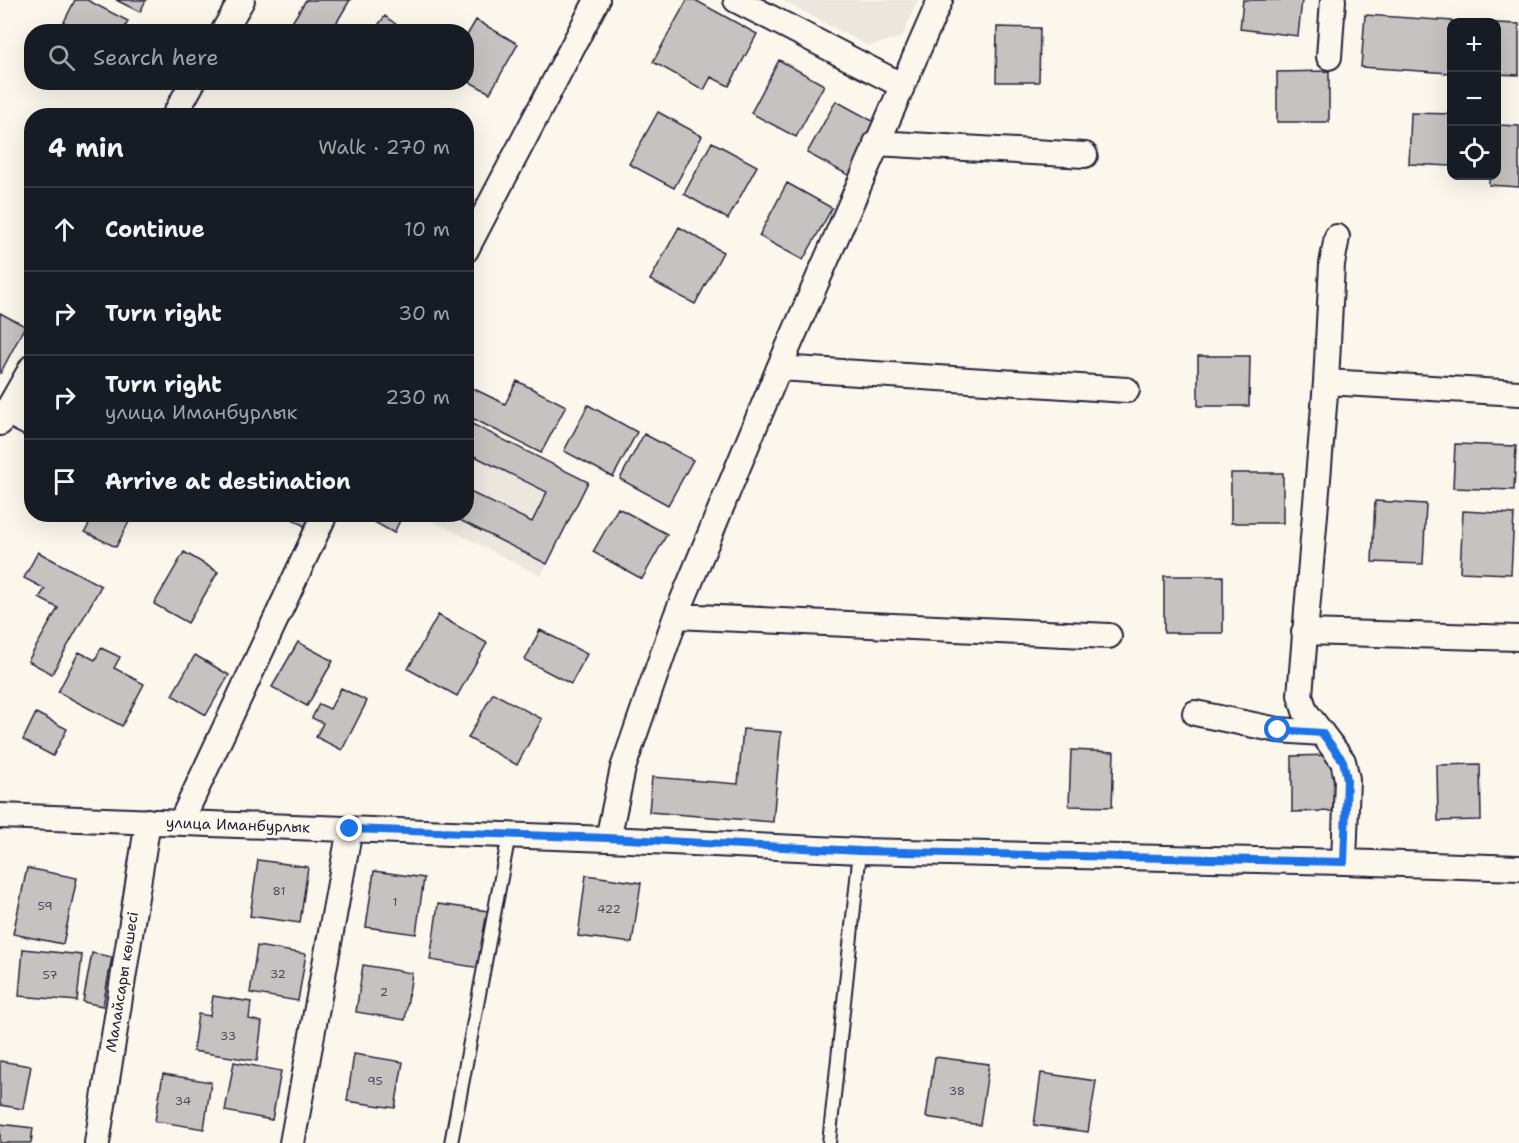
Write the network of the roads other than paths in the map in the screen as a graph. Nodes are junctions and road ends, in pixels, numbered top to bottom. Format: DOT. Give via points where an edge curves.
graph roads {
  1 [pos="242,0"];
  2 [pos="597,0"];
  3 [pos="736,0"];
  4 [pos="940,0"];
  5 [pos="1333,0"];
  6 [pos="228,24"];
  7 [pos="1329,57"];
  8 [pos="901,85"];
  9 [pos="189,90"];
  10 [pos="178,108"];
  11 [pos="876,143"];
  12 [pos="1085,155"];
  13 [pos="474,235"];
  14 [pos="1337,237"];
  15 [pos="779,368"];
  16 [pos="24,381"];
  17 [pos="1326,382"];
  18 [pos="1127,390"];
  19 [pos="1519,393"];
  20 [pos="3,417"];
  21 [pos="24,423"];
  22 [pos="321,522"];
  23 [pos="676,616"];
  24 [pos="1304,633"];
  25 [pos="1109,636"];
  26 [pos="1519,638"];
  27 [pos="1195,713"];
  28 [pos="1322,733"];
  29 [pos="0,816"];
  30 [pos="148,821"];
  31 [pos="182,822"];
  32 [pos="350,829"];
  33 [pos="509,835"];
  34 [pos="608,838"];
  35 [pos="860,851"];
  36 [pos="1344,862"];
  37 [pos="1519,868"];
  38 [pos="97,1143"];
  39 [pos="292,1143"];
  40 [pos="451,1143"];
  41 [pos="829,1143"];
  1 -- 6 [label="street"];
  2 -- 13 [label="street"];
  3 -- 8 [label="street"];
  4 -- 8 [label="street"];
  5 -- 7 [label="street"];
  8 -- 11 [label="street"];
  9 -- 10 [label="street"];
  11 -- 12 [label="street"];
  11 -- 15 [label="street"];
  14 -- 17 [label="street"];
  15 -- 18 [label="street"];
  15 -- 23 [label="street"];
  16 -- 20 [label="street"];
  17 -- 19 [label="street"];
  17 -- 24 [label="street"];
  20 -- 21 [label="street"];
  22 -- 31 [label="street"];
  23 -- 25 [label="street"];
  23 -- 34 [label="street" via="623,768"];
  24 -- 26 [label="street"];
  24 -- 28 [label="street" via="1300,695 1305,711"];
  27 -- 28 [label="street" via="1278,730"];
  28 -- 36 [label="street" via="1343,761 1347,779"];
  29 -- 30 [label="street, улица Иманбурлык"];
  30 -- 31 [label="street, улица Иманбурлык"];
  30 -- 38 [label="street, Малайсары көшесі"];
  31 -- 32 [label="street, улица Иманбурлык"];
  32 -- 33 [label="street, улица Иманбурлык"];
  32 -- 39 [label="street"];
  33 -- 34 [label="street, улица Иманбурлык"];
  33 -- 40 [label="lane"];
  34 -- 35 [label="street, улица Иманбурлык"];
  35 -- 36 [label="street, улица Иманбурлык"];
  35 -- 41 [label="lane"];
  36 -- 37 [label="street, улица Иманбурлык"];
}
